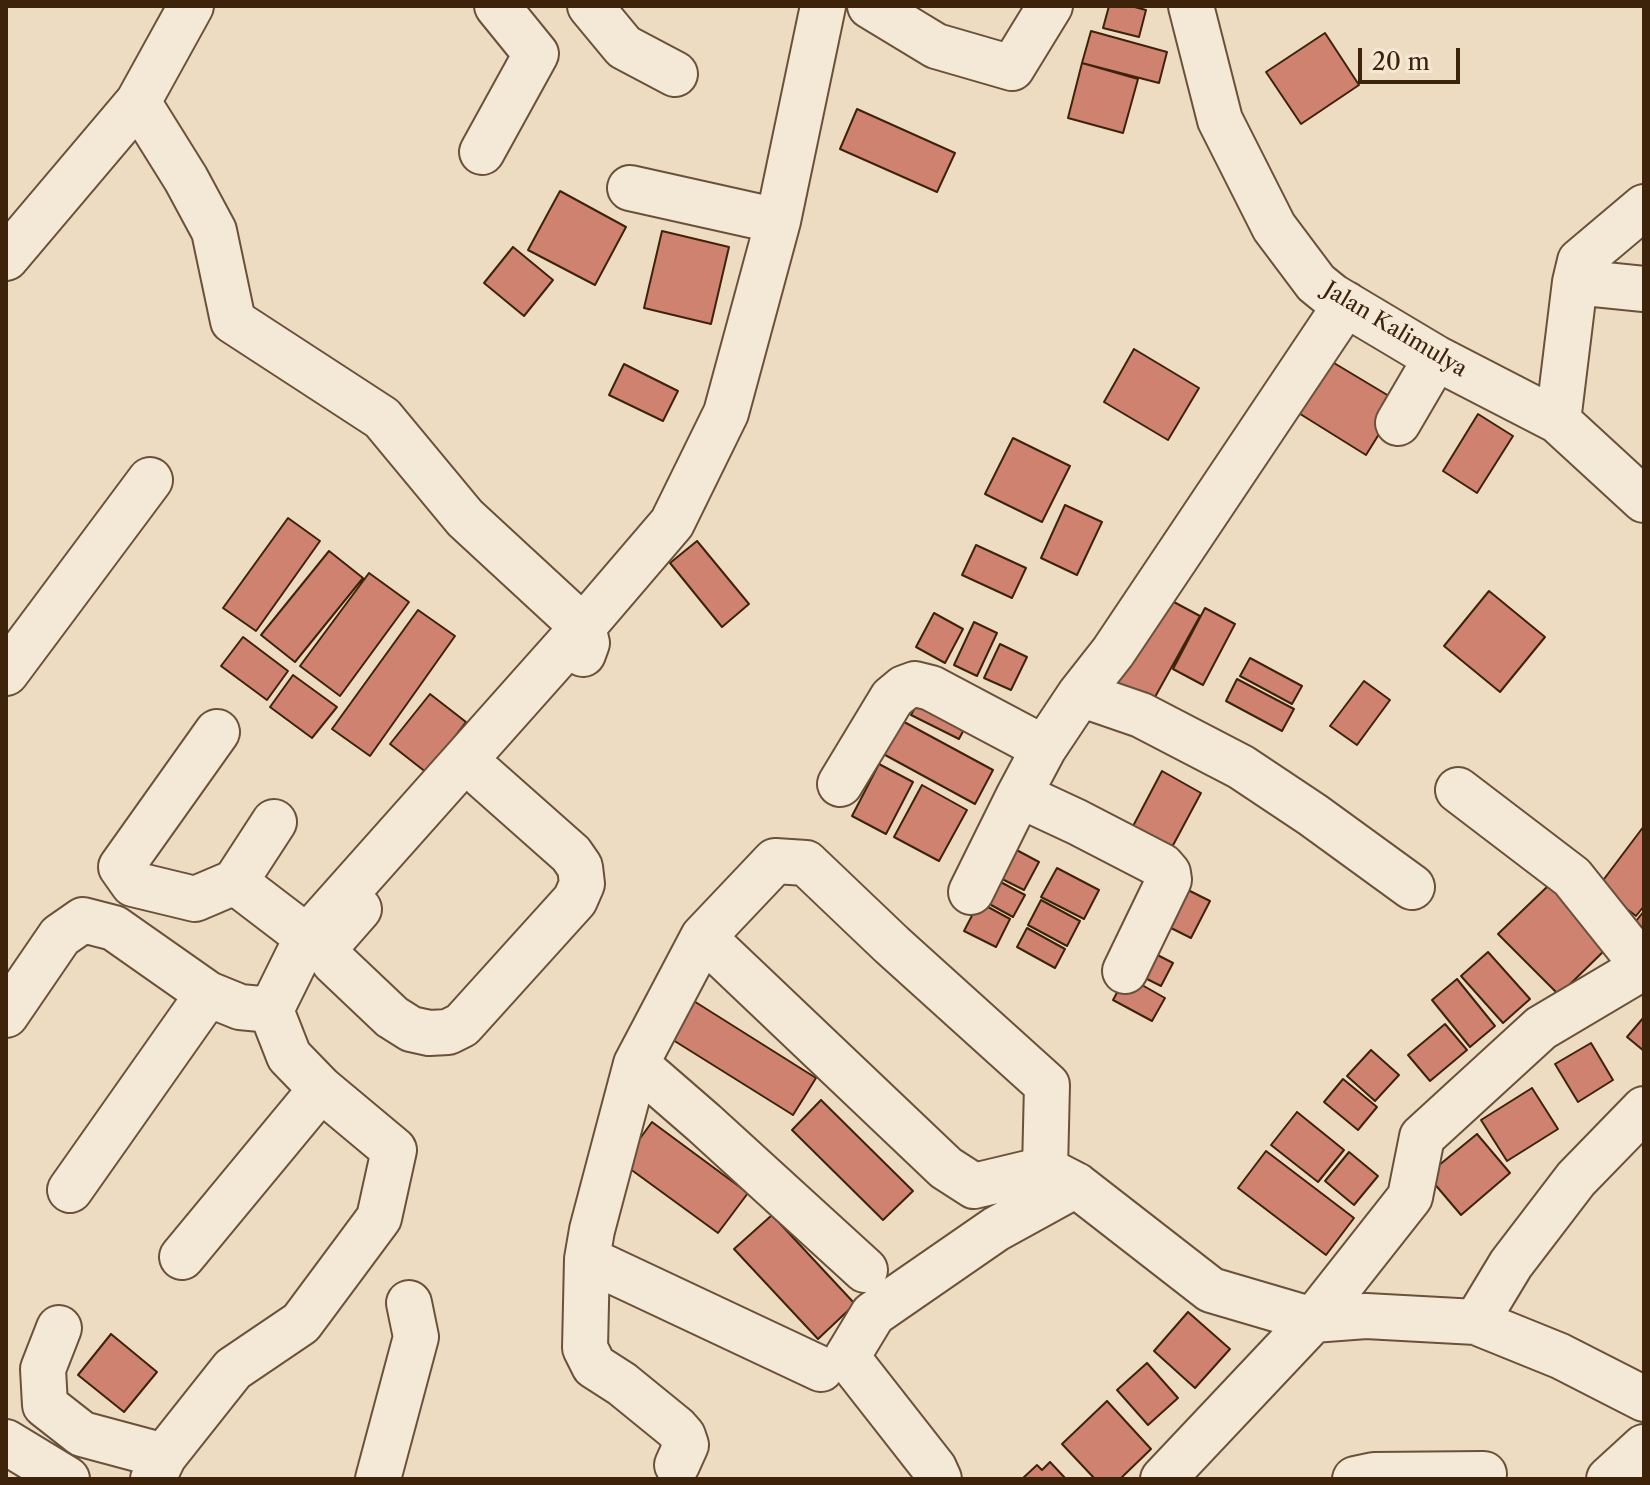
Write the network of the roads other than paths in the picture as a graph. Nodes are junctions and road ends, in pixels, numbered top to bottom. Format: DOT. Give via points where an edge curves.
graph roads {
  1 [pos="191,6"];
  2 [pos="497,6"];
  3 [pos="590,6"];
  4 [pos="823,6"];
  5 [pos="870,6"];
  6 [pos="1050,6"];
  7 [pos="1191,6"];
  8 [pos="675,74"];
  9 [pos="138,102"];
  10 [pos="482,152"];
  11 [pos="630,188"];
  12 [pos="1644,207"];
  13 [pos="778,221"];
  14 [pos="6,258"];
  15 [pos="1575,282"];
  16 [pos="1644,289"];
  17 [pos="1331,293"];
  18 [pos="1436,358"];
  19 [pos="1558,421"];
  20 [pos="1398,423"];
  21 [pos="150,480"];
  22 [pos="1644,500"];
  23 [pos="583,627"];
  24 [pos="6,673"];
  25 [pos="1080,694"];
  26 [pos="217,732"];
  27 [pos="1044,748"];
  28 [pos="483,776"];
  29 [pos="840,784"];
  30 [pos="1458,790"];
  31 [pos="1019,795"];
  32 [pos="274,822"];
  33 [pos="235,882"];
  34 [pos="1412,887"];
  35 [pos="971,892"];
  36 [pos="307,937"];
  37 [pos="703,937"];
  38 [pos="1644,967"];
  39 [pos="1125,971"];
  40 [pos="208,994"];
  41 [pos="271,1010"];
  42 [pos="6,1015"];
  43 [pos="636,1064"];
  44 [pos="321,1089"];
  45 [pos="1644,1109"];
  46 [pos="1060,1177"];
  47 [pos="70,1190"];
  48 [pos="182,1257"];
  49 [pos="587,1259"];
  50 [pos="865,1270"];
  51 [pos="409,1303"];
  52 [pos="1313,1320"];
  53 [pos="1476,1322"];
  54 [pos="59,1328"];
  55 [pos="821,1369"];
  56 [pos="1644,1399"];
  57 [pos="6,1442"];
  58 [pos="1644,1447"];
  59 [pos="677,1465"];
  60 [pos="159,1473"];
  61 [pos="1484,1474"];
  62 [pos="67,1479"];
  63 [pos="378,1479"];
  64 [pos="939,1479"];
  65 [pos="1163,1479"];
  66 [pos="1355,1479"];
  67 [pos="1609,1479"];
  1 -- 9 [label="street"];
  2 -- 10 [label="street" via="536,54"];
  3 -- 8 [label="street" via="624,47"];
  4 -- 13 [label="street"];
  5 -- 6 [label="street" via="936,46 1012,68"];
  7 -- 17 [label="street, Jalan Kalimulya" via="1220,120 1274,227"];
  9 -- 14 [label="street"];
  9 -- 23 [label="street" via="214,231 233,321 382,418 465,518"];
  11 -- 13 [label="street"];
  12 -- 15 [label="street" via="1580,261"];
  13 -- 23 [label="street" via="726,413 672,523"];
  15 -- 16 [label="street"];
  15 -- 19 [label="street"];
  17 -- 18 [label="street, Jalan Kalimulya"];
  17 -- 25 [label="street" via="1113,652"];
  18 -- 19 [label="street, Jalan Kalimulya"];
  18 -- 20 [label="street"];
  19 -- 22 [label="street, Jalan Kalimulya"];
  21 -- 24 [label="street"];
  23 -- 28 [label="street" via="587,643 575,669"];
  23 -- 36 [label="street"];
  25 -- 27 [label="street"];
  25 -- 34 [label="street" via="1141,715 1241,767"];
  26 -- 33 [label="street" via="121,867 133,884 195,899"];
  27 -- 29 [label="street" via="915,684 892,698"];
  27 -- 31 [label="street"];
  28 -- 28 [label="street" via="330,942 334,962 411,1029 448,1032 462,1025 575,900 582,884 571,854"];
  30 -- 38 [label="street" via="1572,877"];
  31 -- 35 [label="street"];
  31 -- 39 [label="street" via="1168,873"];
  32 -- 33 [label="street"];
  33 -- 36 [label="street"];
  36 -- 41 [label="street"];
  37 -- 43 [label="street"];
  37 -- 46 [label="street" via="946,1168 974,1186"];
  37 -- 46 [label="street" via="775,861 806,863 1047,1085"];
  38 -- 52 [label="street" via="1541,1028 1422,1137 1410,1197"];
  40 -- 41 [label="street" via="240,1007"];
  40 -- 42 [label="street" via="114,928 83,920 60,936"];
  40 -- 47 [label="street"];
  41 -- 44 [label="street" via="289,1056"];
  43 -- 49 [label="street"];
  43 -- 50 [label="street"];
  44 -- 48 [label="street"];
  44 -- 60 [label="street" via="394,1150 379,1218 301,1323 233,1369"];
  45 -- 53 [label="street" via="1576,1179 1511,1264"];
  46 -- 52 [label="street" via="1211,1290"];
  46 -- 64 [label="street" via="996,1229 873,1314 847,1357"];
  49 -- 55 [label="street"];
  49 -- 59 [label="street" via="585,1348 594,1366 683,1436 686,1445"];
  51 -- 63 [label="street" via="416,1337"];
  52 -- 53 [label="street" via="1366,1316"];
  52 -- 65 [label="street"];
  53 -- 56 [label="street" via="1560,1356"];
  54 -- 60 [label="street" via="43,1369 45,1405 82,1434"];
  57 -- 62 [label="street"];
  58 -- 67 [label="street"];
  61 -- 66 [label="street"];
}
